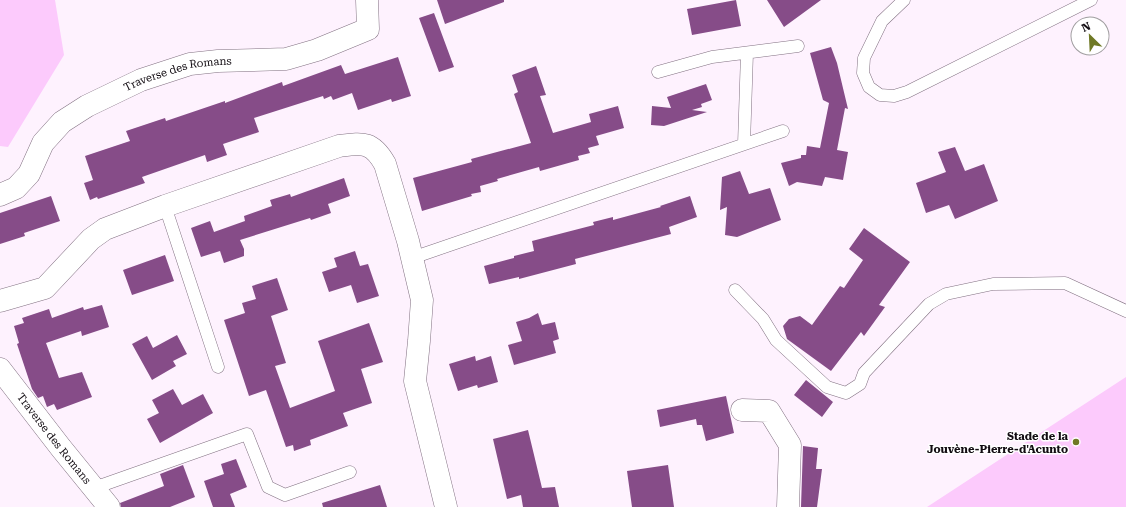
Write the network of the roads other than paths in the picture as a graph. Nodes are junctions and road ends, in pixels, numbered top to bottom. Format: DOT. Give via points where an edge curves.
graph roads {
  1 [pos="367,0"];
  2 [pos="904,0"];
  3 [pos="1091,0"];
  4 [pos="798,46"];
  5 [pos="746,53"];
  6 [pos="658,72"];
  7 [pos="783,131"];
  8 [pos="744,144"];
  9 [pos="0,195"];
  10 [pos="165,206"];
  11 [pos="412,258"];
  12 [pos="735,290"];
  13 [pos="0,301"];
  14 [pos="1126,311"];
  15 [pos="218,367"];
  16 [pos="0,369"];
  17 [pos="742,410"];
  18 [pos="350,472"];
  19 [pos="94,488"];
  20 [pos="109,507"];
  21 [pos="446,507"];
  22 [pos="788,507"];
  1 -- 9 [label="street, Traverse des Romans" via="368,29 317,50 286,59 190,64 142,80 87,106 62,122 43,143 30,174 16,188"];
  2 -- 3 [label="lane" via="882,21 864,58 863,73 869,87 880,95 894,96 907,92"];
  4 -- 5 [label="lane"];
  5 -- 6 [label="lane" via="712,57"];
  5 -- 8 [label="lane"];
  7 -- 8 [label="lane"];
  8 -- 11 [label="lane"];
  10 -- 11 [label="street" via="339,146 362,144 378,152 385,164"];
  10 -- 13 [label="street" via="105,229 91,239 45,288"];
  10 -- 15 [label="lane"];
  11 -- 21 [label="street" via="422,300 414,381"];
  12 -- 14 [label="lane" via="763,319 776,340 827,387 846,393 860,384 864,372 929,304 946,294 993,284 1065,283"];
  16 -- 19 [label="street, Traverse des Romans"];
  17 -- 22 [label="street" via="769,411 790,445"];
  18 -- 19 [label="lane" via="285,495 268,487 247,434"];
  19 -- 20 [label="street, Traverse des Romans"];
}
